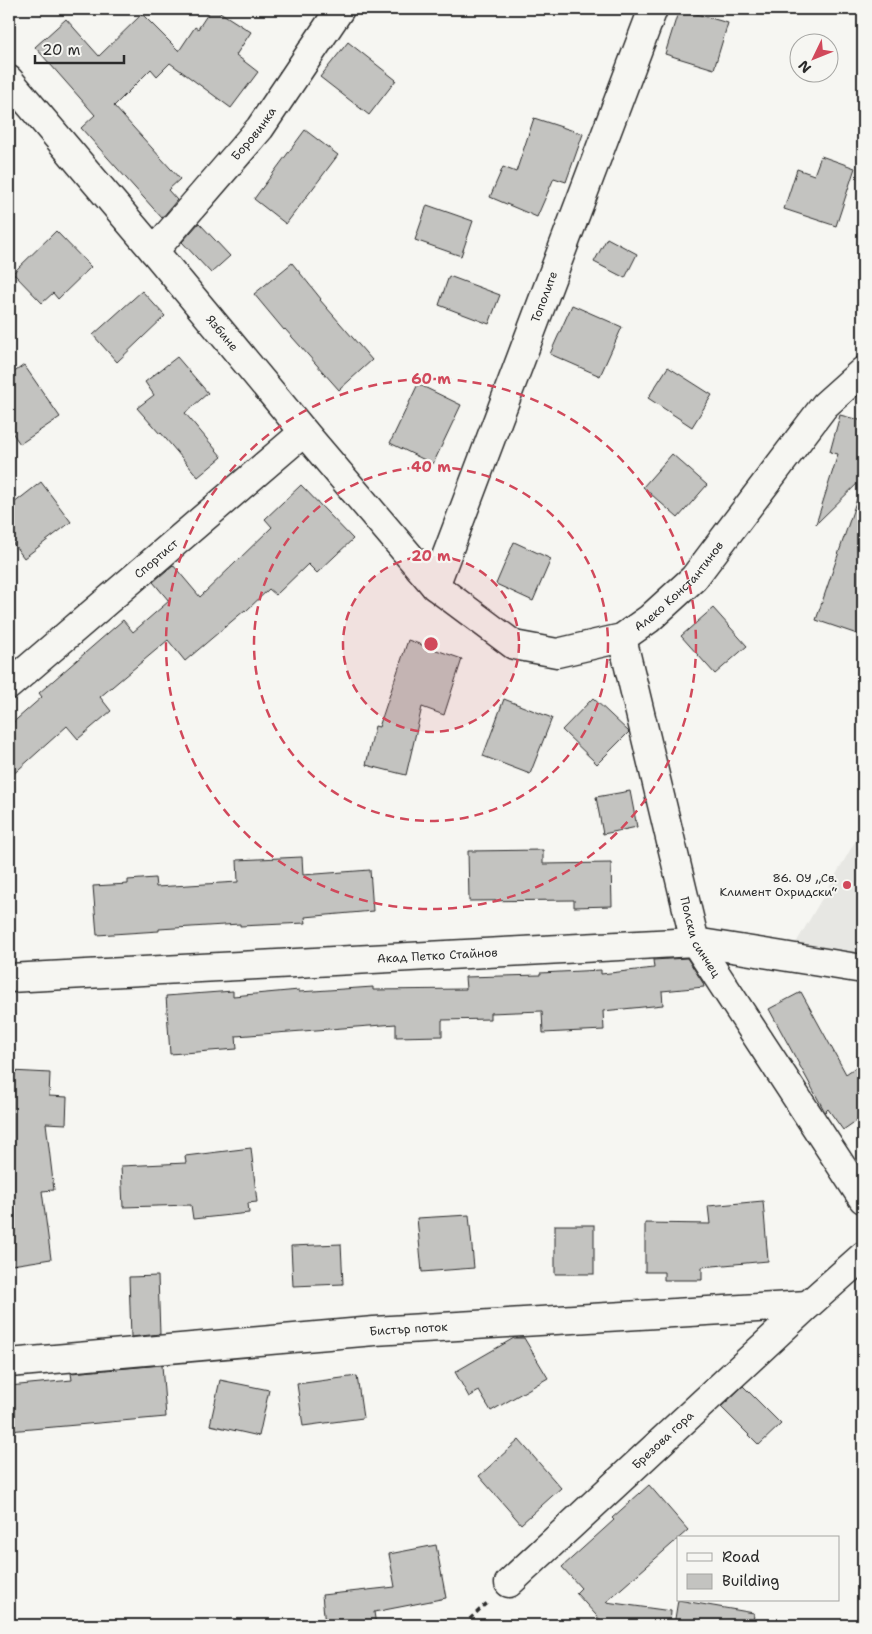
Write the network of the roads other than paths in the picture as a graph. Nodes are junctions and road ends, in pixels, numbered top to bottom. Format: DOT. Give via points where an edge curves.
graph roads {
  1 [pos="340,9"];
  2 [pos="654,9"];
  3 [pos="9,80"];
  4 [pos="154,251"];
  5 [pos="863,371"];
  6 [pos="304,432"];
  7 [pos="435,586"];
  8 [pos="622,638"];
  9 [pos="9,685"];
  10 [pos="695,942"];
  11 [pos="863,969"];
  12 [pos="9,978"];
  13 [pos="863,1199"];
  14 [pos="863,1256"];
  15 [pos="808,1305"];
  16 [pos="9,1363"];
  17 [pos="508,1583"];
  1 -- 4 [label="street, Боровинка" via="260,128"];
  2 -- 7 [label="street, Тополите"];
  3 -- 4 [label="street, Язбине"];
  4 -- 6 [label="street, Язбине"];
  5 -- 8 [label="street, Алеко Константинов" via="825,405 694,578"];
  6 -- 7 [label="street, Язбине"];
  6 -- 9 [label="street, Спортист"];
  7 -- 8 [label="street, Алеко Константинов" via="514,645 557,653"];
  8 -- 10 [label="street, Полски синчец"];
  10 -- 11 [label="street, Акад Петко Стайнов"];
  10 -- 12 [label="street, Акад Петко Стайнов"];
  10 -- 13 [label="street, Полски синчец"];
  14 -- 15 [label="street, Брезова гора"];
  15 -- 16 [label="street, Бистър поток" via="374,1331"];
  15 -- 17 [label="street, Брезова гора"];
}
